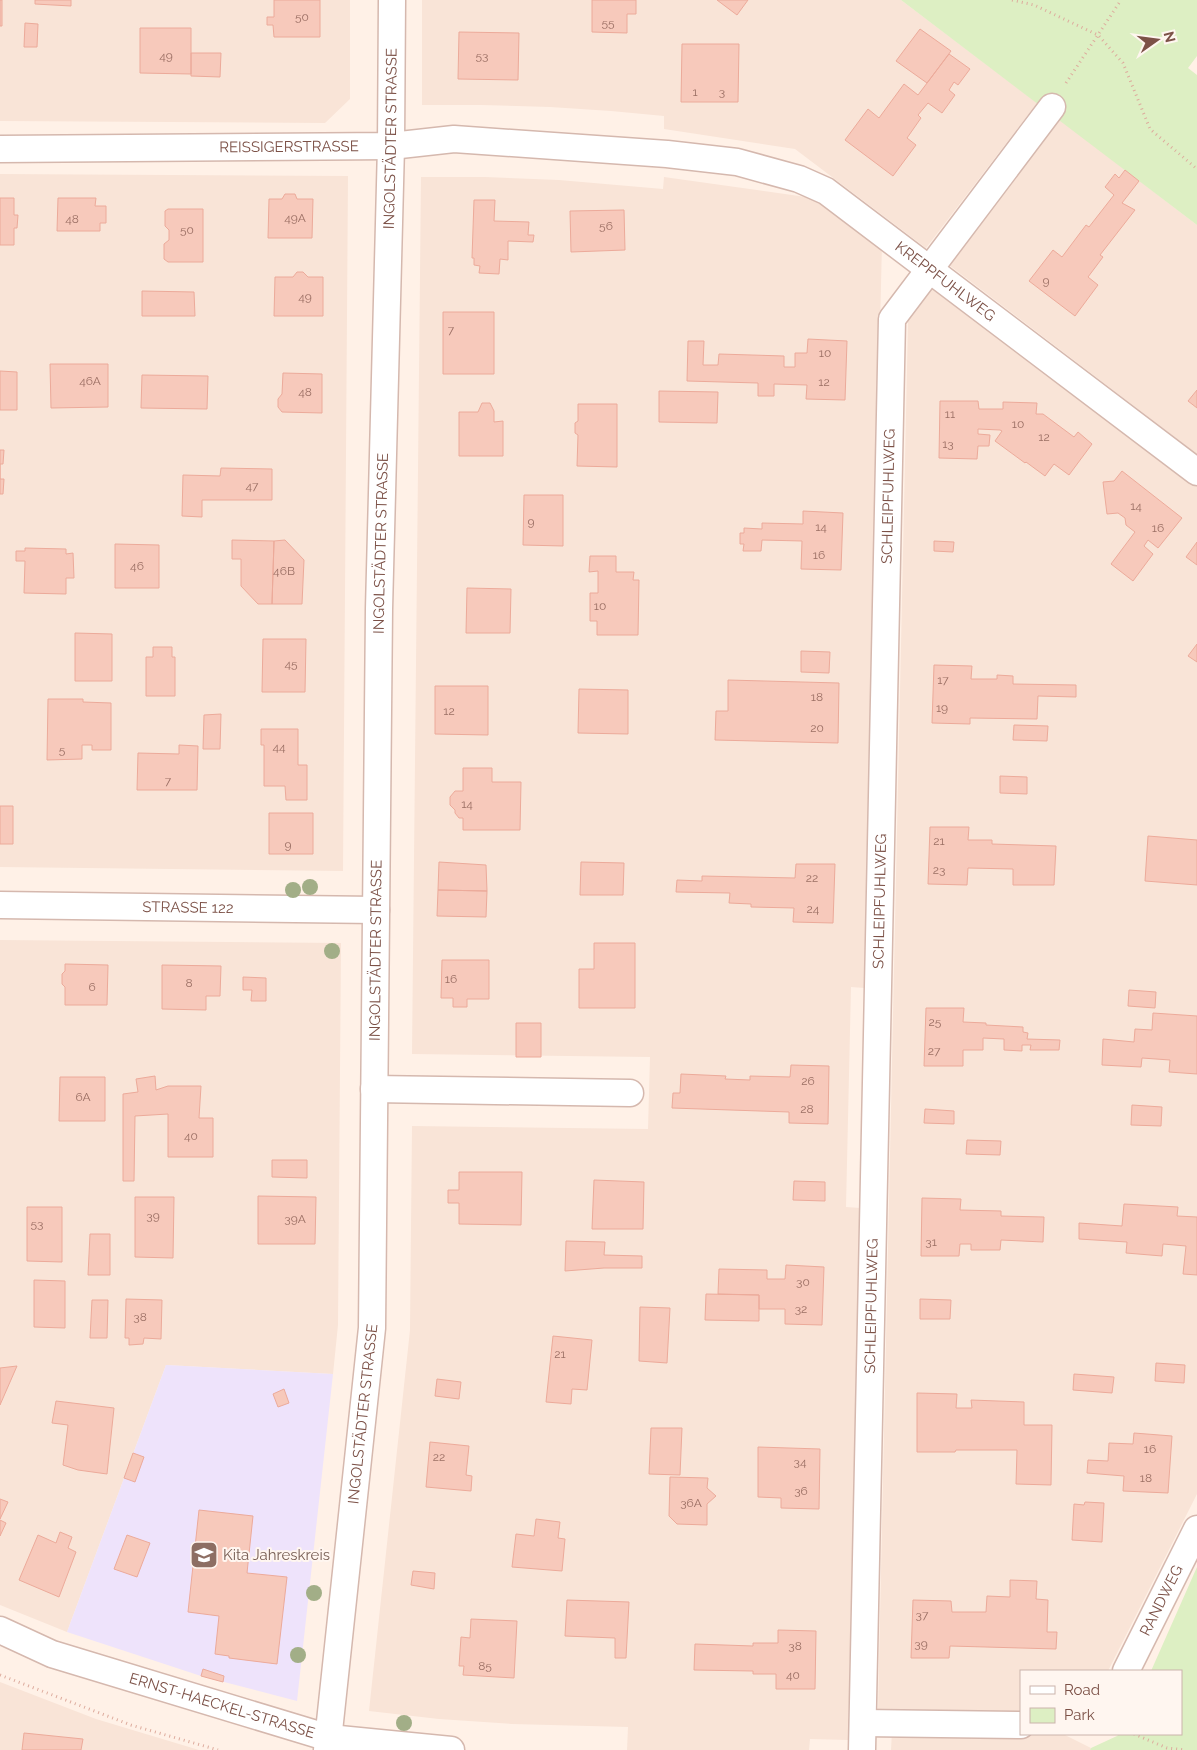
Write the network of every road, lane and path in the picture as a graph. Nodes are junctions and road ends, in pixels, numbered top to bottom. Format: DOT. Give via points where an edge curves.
graph roads {
  1 [pos="392,0"];
  2 [pos="1012,0"];
  3 [pos="1121,0"];
  4 [pos="1098,35"];
  5 [pos="1052,107"];
  6 [pos="391,146"];
  7 [pos="0,149"];
  8 [pos="667,154"];
  9 [pos="1197,169"];
  10 [pos="930,270"];
  11 [pos="1197,472"];
  12 [pos="0,904"];
  13 [pos="376,910"];
  14 [pos="374,1089"];
  15 [pos="630,1093"];
  16 [pos="1197,1529"];
  17 [pos="0,1630"];
  18 [pos="1126,1670"];
  19 [pos="0,1675"];
  20 [pos="863,1722"];
  21 [pos="1020,1725"];
  22 [pos="1136,1735"];
  23 [pos="328,1744"];
  24 [pos="1167,1749"];
  25 [pos="218,1750"];
  26 [pos="451,1750"];
  27 [pos="862,1750"];
  28 [pos="1186,1750"];
  1 -- 6 [label="street, INGOLSTÄDTER STRASSE"];
  2 -- 4 [label="path" via="1034,5"];
  3 -- 4 [label="path"];
  4 -- 5 [label="path"];
  4 -- 9 [label="path" via="1123,63 1150,129"];
  5 -- 10 [label="street, SCHLEIPFUHLWEG"];
  6 -- 7 [label="street, REISSIGERSTRASSE"];
  6 -- 8 [label="street, REISSIGERSTRASSE" via="454,139"];
  6 -- 13 [label="street, INGOLSTÄDTER STRASSE"];
  8 -- 10 [label="street, KREPPFUHLWEG" via="737,162 799,179 826,191"];
  10 -- 11 [label="street, KREPPFUHLWEG"];
  10 -- 20 [label="street, SCHLEIPFUHLWEG" via="892,319"];
  12 -- 13 [label="street, STRASSE 122"];
  13 -- 14 [label="street, INGOLSTÄDTER STRASSE"];
  14 -- 15 [label="street"];
  14 -- 23 [label="street, INGOLSTÄDTER STRASSE" via="372,1328"];
  16 -- 18 [label="street, RANDWEG"];
  17 -- 23 [label="street, ERNST-HAECKEL-STRASSE" via="52,1654"];
  19 -- 25 [label="path" via="131,1725"];
  20 -- 21 [label="street"];
  20 -- 27 [label="street, SCHLEIPFUHLWEG"];
  22 -- 24 [label="path"];
  23 -- 26 [label="street, ERNST-HAECKEL-STRASSE"];
  24 -- 28 [label="path"];
}
